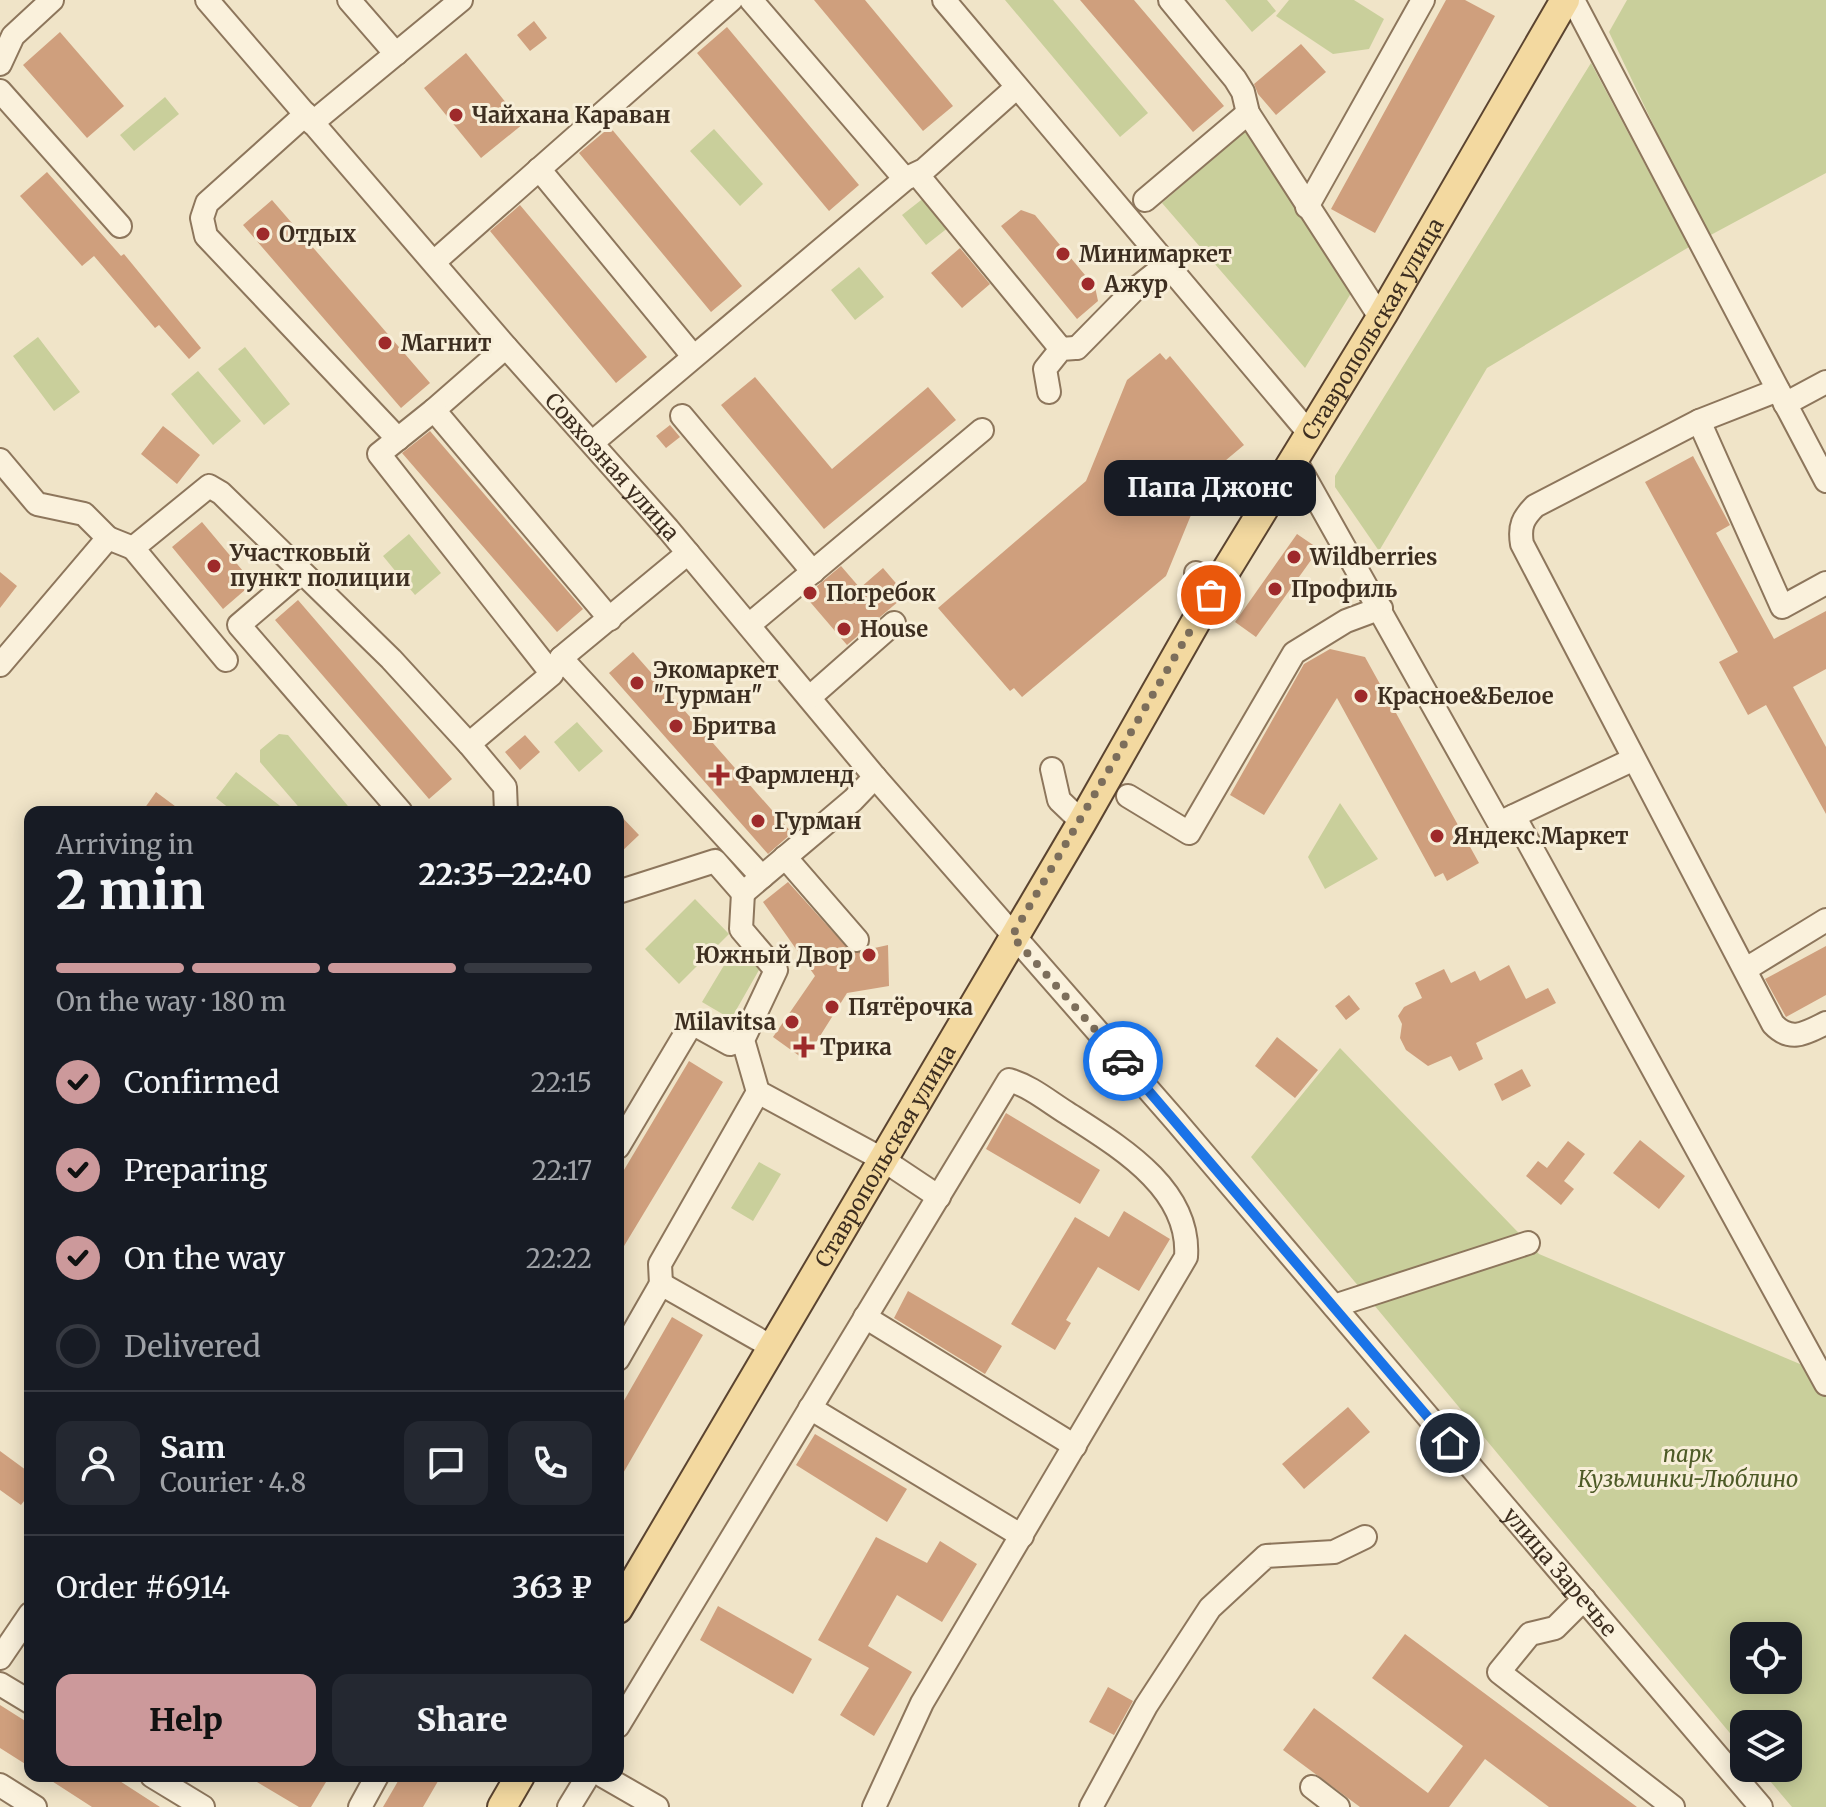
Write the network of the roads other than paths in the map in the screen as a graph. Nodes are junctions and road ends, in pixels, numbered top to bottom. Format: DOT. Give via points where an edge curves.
graph roads {
  1 [pos="52,0"];
  2 [pos="207,0"];
  3 [pos="349,0"];
  4 [pos="461,0"];
  5 [pos="731,0"];
  6 [pos="751,0"];
  7 [pos="944,0"];
  8 [pos="1170,0"];
  9 [pos="1565,0"];
  10 [pos="1573,0"];
  11 [pos="1416,3"];
  12 [pos="5,34"];
  13 [pos="396,54"];
  14 [pos="0,64"];
  15 [pos="1017,87"];
  16 [pos="0,91"];
  17 [pos="1248,113"];
  18 [pos="309,118"];
  19 [pos="539,169"];
  20 [pos="911,176"];
  21 [pos="1145,200"];
  22 [pos="1307,207"];
  23 [pos="120,226"];
  24 [pos="434,262"];
  25 [pos="1167,264"];
  26 [pos="1380,317"];
  27 [pos="506,347"];
  28 [pos="1074,350"];
  29 [pos="693,356"];
  30 [pos="1826,382"];
  31 [pos="1049,392"];
  32 [pos="1781,397"];
  33 [pos="434,410"];
  34 [pos="682,416"];
  35 [pos="1699,421"];
  36 [pos="982,430"];
  37 [pos="1309,433"];
  38 [pos="398,439"];
  39 [pos="593,442"];
  40 [pos="1294,458"];
  41 [pos="0,460"];
  42 [pos="1826,481"];
  43 [pos="108,538"];
  44 [pos="133,548"];
  45 [pos="688,553"];
  46 [pos="301,572"];
  47 [pos="813,572"];
  48 [pos="1826,583"];
  49 [pos="1381,608"];
  50 [pos="610,619"];
  51 [pos="894,623"];
  52 [pos="749,625"];
  53 [pos="226,660"];
  54 [pos="0,665"];
  55 [pos="557,666"];
  56 [pos="810,697"];
  57 [pos="469,744"];
  58 [pos="1632,760"];
  59 [pos="1052,769"];
  60 [pos="875,777"];
  61 [pos="1128,796"];
  62 [pos="396,806"];
  63 [pos="506,806"];
  64 [pos="1514,816"];
  65 [pos="1082,822"];
  66 [pos="785,857"];
  67 [pos="762,877"];
  68 [pos="624,890"];
  69 [pos="743,893"];
  70 [pos="1826,920"];
  71 [pos="1012,936"];
  72 [pos="857,940"];
  73 [pos="1746,969"];
  74 [pos="1826,1023"];
  75 [pos="743,1040"];
  76 [pos="758,1092"];
  77 [pos="624,1137"];
  78 [pos="882,1159"];
  79 [pos="939,1197"];
  80 [pos="1528,1243"];
  81 [pos="661,1284"];
  82 [pos="1334,1306"];
  83 [pos="865,1317"];
  84 [pos="624,1341"];
  85 [pos="772,1347"];
  86 [pos="1826,1384"];
  87 [pos="810,1408"];
  88 [pos="1075,1446"];
  89 [pos="1022,1536"];
  90 [pos="1365,1537"];
  91 [pos="624,1590"];
  92 [pos="1584,1599"];
  93 [pos="24,1623"];
  94 [pos="0,1658"];
  95 [pos="0,1684"];
  96 [pos="24,1698"];
  97 [pos="624,1716"];
  98 [pos="162,1782"];
  99 [pos="374,1782"];
  100 [pos="517,1782"];
  101 [pos="584,1782"];
  102 [pos="613,1782"];
  103 [pos="0,1785"];
  104 [pos="1312,1787"];
  105 [pos="35,1807"];
  106 [pos="203,1807"];
  107 [pos="360,1807"];
  108 [pos="502,1807"];
  109 [pos="569,1807"];
  110 [pos="657,1807"];
  111 [pos="874,1807"];
  112 [pos="1091,1807"];
  113 [pos="1338,1807"];
  114 [pos="1673,1807"];
  115 [pos="1761,1807"];
  1 -- 12 [label="street"];
  2 -- 18 [label="street, Совхозная улица"];
  3 -- 13 [label="street"];
  4 -- 13 [label="street"];
  5 -- 19 [label="street"];
  6 -- 20 [label="street"];
  7 -- 15 [label="street"];
  8 -- 17 [label="street" via="1235,79"];
  9 -- 26 [label="main road, Ставропольская улица"];
  10 -- 32 [label="street"];
  11 -- 22 [label="street"];
  12 -- 14 [label="street"];
  13 -- 18 [label="street"];
  15 -- 20 [label="street"];
  15 -- 25 [label="street"];
  16 -- 23 [label="street"];
  17 -- 21 [label="street"];
  17 -- 22 [label="street"];
  18 -- 24 [label="street, Совхозная улица"];
  18 -- 38 [label="street" via="207,203 202,218 206,236"];
  19 -- 24 [label="street"];
  19 -- 29 [label="street"];
  20 -- 28 [label="street"];
  20 -- 29 [label="street"];
  22 -- 26 [label="street"];
  24 -- 27 [label="street, Совхозная улица"];
  25 -- 28 [label="street"];
  25 -- 37 [label="street"];
  26 -- 37 [label="main road, Ставропольская улица"];
  27 -- 33 [label="street"];
  27 -- 39 [label="street, Совхозная улица"];
  28 -- 31 [label="street" via="1045,369"];
  29 -- 39 [label="street"];
  30 -- 32 [label="street"];
  32 -- 35 [label="street"];
  32 -- 42 [label="street"];
  33 -- 38 [label="street"];
  33 -- 50 [label="street"];
  34 -- 47 [label="street"];
  35 -- 48 [label="street" via="1782,607"];
  35 -- 58 [label="street" via="1535,506 1520,530 1522,544"];
  36 -- 47 [label="street"];
  37 -- 40 [label="main road, Ставропольская улица"];
  38 -- 55 [label="street" via="379,454"];
  39 -- 45 [label="street, Совхозная улица"];
  40 -- 49 [label="street"];
  40 -- 65 [label="main road, Ставропольская улица" via="1203,584"];
  41 -- 43 [label="street" via="37,504 84,514"];
  43 -- 44 [label="street"];
  43 -- 54 [label="street"];
  44 -- 46 [label="street" via="209,486"];
  44 -- 53 [label="street"];
  45 -- 50 [label="street"];
  45 -- 52 [label="street, Совхозная улица"];
  46 -- 57 [label="street"];
  46 -- 62 [label="street" via="239,625"];
  47 -- 52 [label="street"];
  49 -- 61 [label="street" via="1346,621 1294,653 1189,833"];
  49 -- 64 [label="street" via="1499,823"];
  50 -- 55 [label="street"];
  51 -- 56 [label="street"];
  52 -- 56 [label="street, Совхозная улица"];
  55 -- 57 [label="street"];
  55 -- 67 [label="street"];
  56 -- 60 [label="street, Совхозная улица"];
  57 -- 63 [label="street" via="505,787"];
  58 -- 64 [label="street"];
  58 -- 73 [label="street"];
  59 -- 65 [label="street" via="1059,800"];
  60 -- 66 [label="street"];
  60 -- 71 [label="street, Совхозная улица"];
  64 -- 86 [label="street"];
  65 -- 71 [label="main road, Ставропольская улица"];
  66 -- 67 [label="street"];
  66 -- 72 [label="street"];
  67 -- 69 [label="street"];
  68 -- 69 [label="street" via="715,861"];
  69 -- 75 [label="street" via="741,929 776,970"];
  70 -- 73 [label="street"];
  71 -- 78 [label="main road, Ставропольская улица"];
  71 -- 82 [label="street, улица Заречье"];
  73 -- 74 [label="street" via="1780,1031 1802,1035"];
  75 -- 76 [label="street"];
  75 -- 77 [label="street" via="730,1044 692,1023"];
  76 -- 78 [label="street"];
  76 -- 81 [label="street" via="660,1264"];
  78 -- 79 [label="street"];
  78 -- 85 [label="main road, Ставропольская улица"];
  79 -- 83 [label="street"];
  79 -- 88 [label="street" via="1009,1080 1127,1152 1160,1184 1188,1233 1186,1257"];
  80 -- 82 [label="street"];
  81 -- 84 [label="street"];
  81 -- 85 [label="street"];
  82 -- 92 [label="street, улица Заречье"];
  83 -- 87 [label="street"];
  83 -- 88 [label="street"];
  85 -- 91 [label="main road, Ставропольская улица"];
  87 -- 89 [label="street"];
  87 -- 97 [label="street"];
  88 -- 89 [label="street"];
  89 -- 111 [label="street" via="922,1703"];
  90 -- 112 [label="street" via="1334,1552 1266,1556 1210,1608 1146,1706"];
  92 -- 114 [label="street" via="1555,1628 1530,1634 1499,1672"];
  92 -- 115 [label="street, улица Заречье"];
  93 -- 94 [label="street"];
  95 -- 96 [label="street"];
  98 -- 106 [label="street"];
  99 -- 107 [label="street"];
  100 -- 108 [label="main road"];
  101 -- 109 [label="street"];
  102 -- 110 [label="street"];
  103 -- 105 [label="street"];
  104 -- 113 [label="street"];
}
